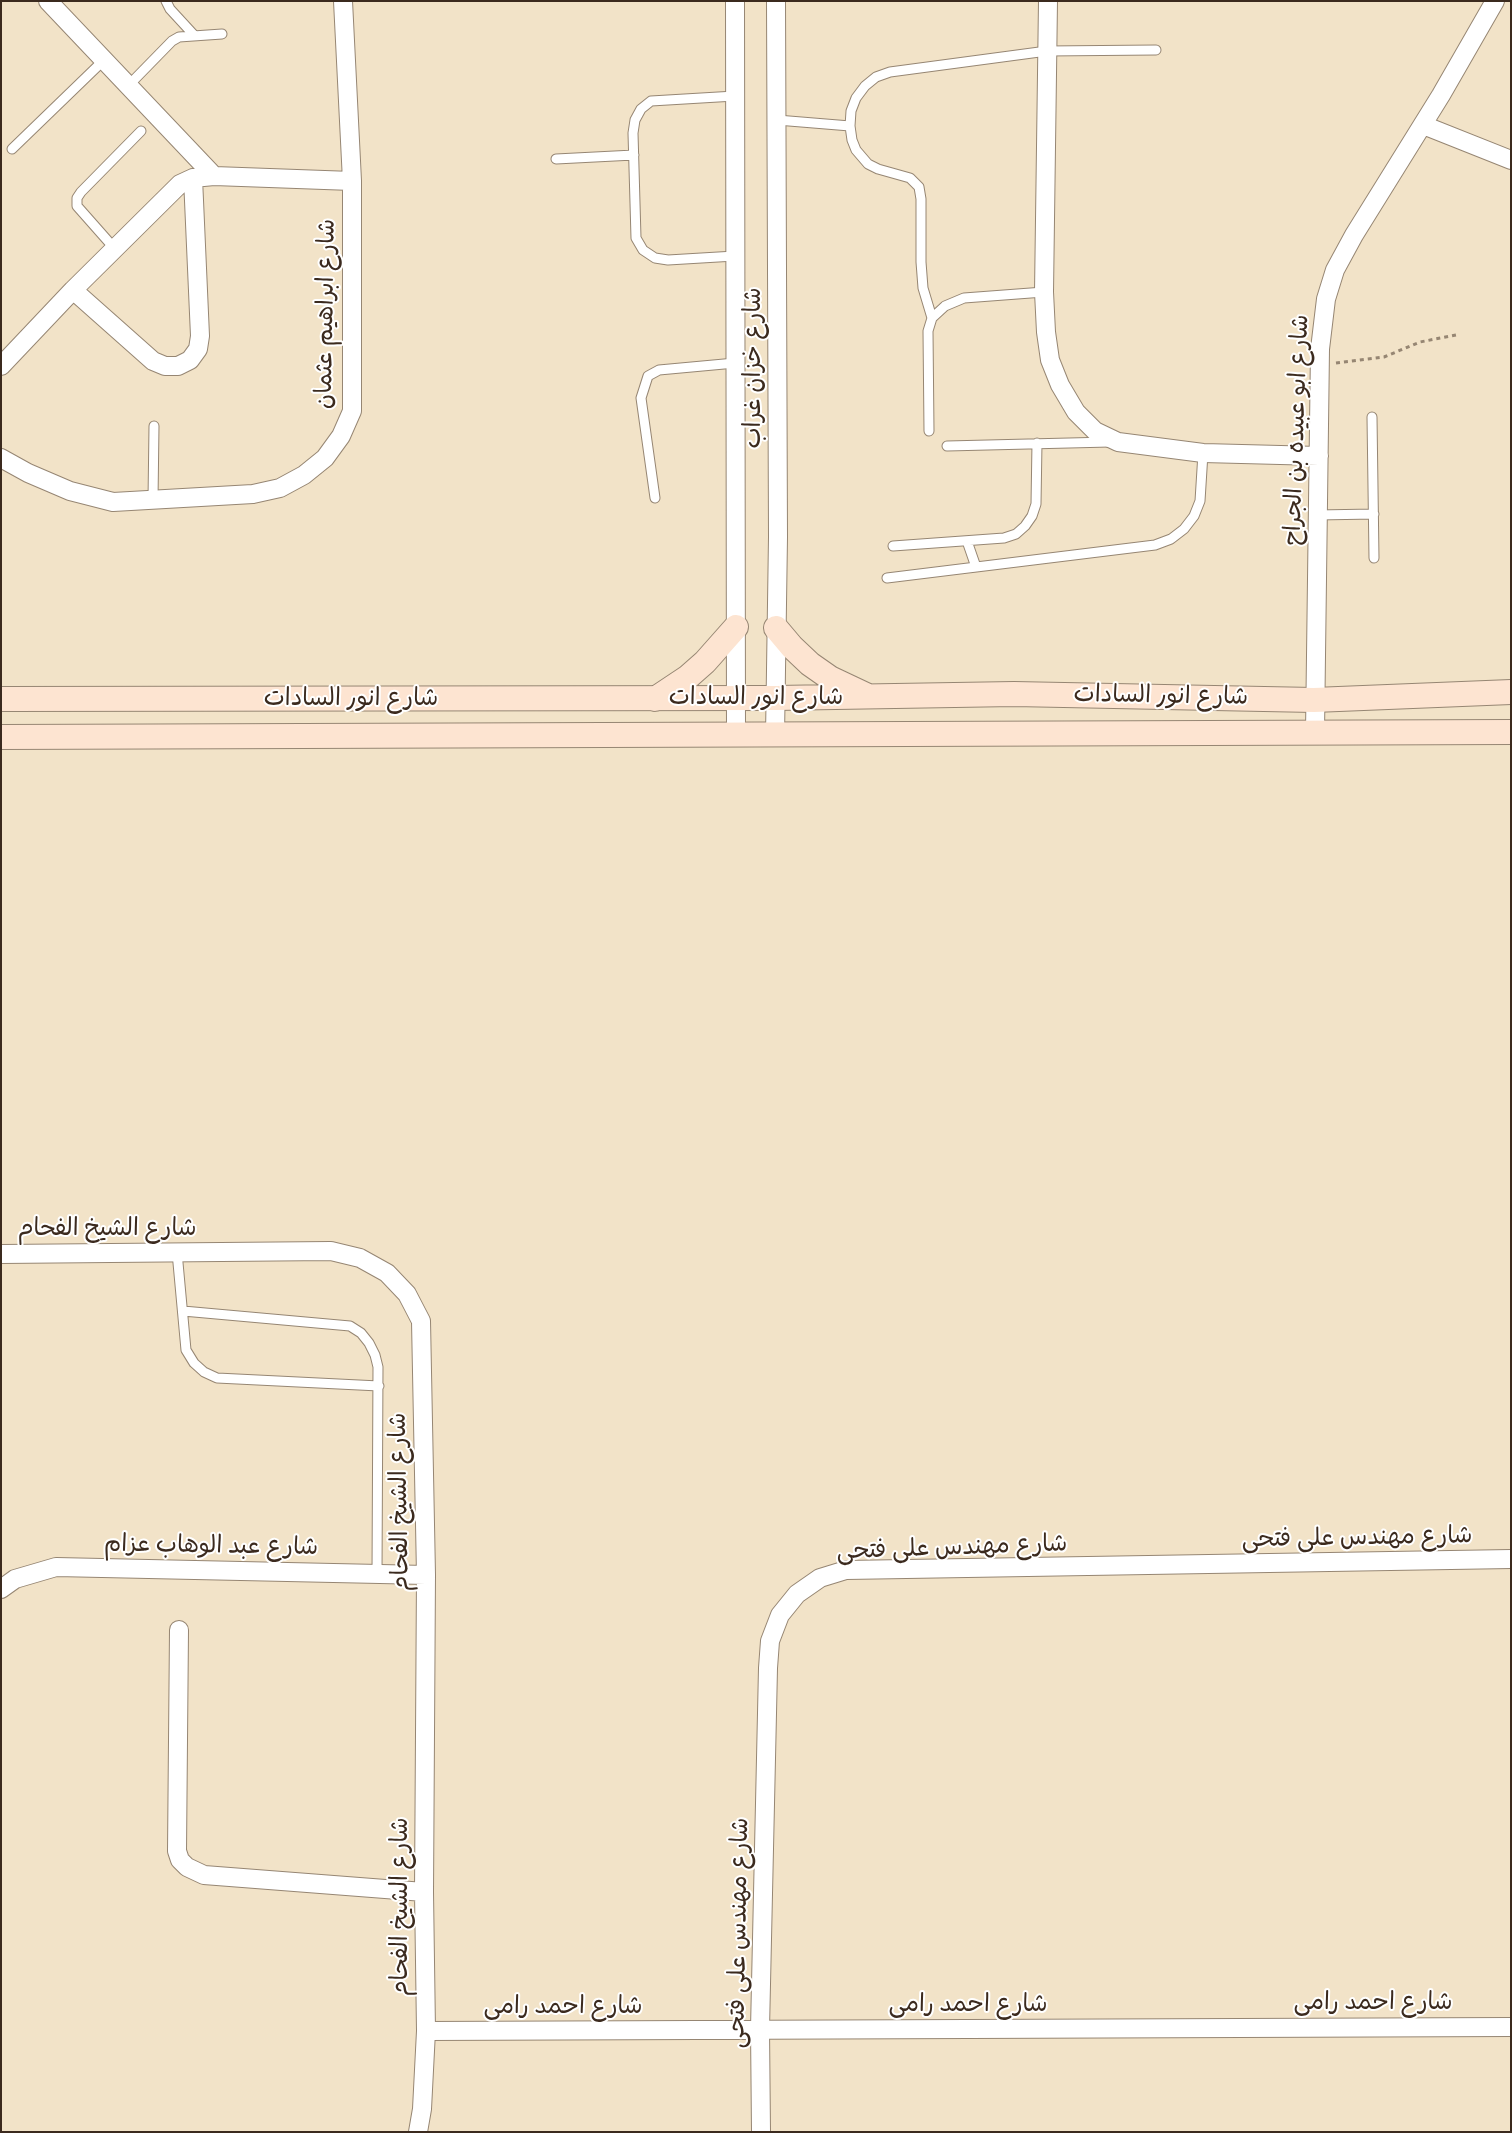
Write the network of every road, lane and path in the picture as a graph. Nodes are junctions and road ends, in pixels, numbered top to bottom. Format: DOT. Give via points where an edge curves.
graph roads {
  1 [pos="48,1"];
  2 [pos="166,1"];
  3 [pos="343,1"];
  4 [pos="735,1"];
  5 [pos="776,1"];
  6 [pos="1048,1"];
  7 [pos="1495,1"];
  8 [pos="192,34"];
  9 [pos="222,34"];
  10 [pos="1156,50"];
  11 [pos="1047,51"];
  12 [pos="104,60"];
  13 [pos="128,86"];
  14 [pos="735,96"];
  15 [pos="777,120"];
  16 [pos="1423,125"];
  17 [pos="850,126"];
  18 [pos="141,131"];
  19 [pos="12,149"];
  20 [pos="634,155"];
  21 [pos="556,159"];
  22 [pos="1511,160"];
  23 [pos="214,176"];
  24 [pos="193,178"];
  25 [pos="352,181"];
  26 [pos="114,248"];
  27 [pos="735,256"];
  28 [pos="73,290"];
  29 [pos="1044,292"];
  30 [pos="932,318"];
  31 [pos="1456,336"];
  32 [pos="735,363"];
  33 [pos="1320,364"];
  34 [pos="1,366"];
  35 [pos="1372,417"];
  36 [pos="154,426"];
  37 [pos="929,431"];
  38 [pos="1118,442"];
  39 [pos="1037,444"];
  40 [pos="946,446"];
  41 [pos="1203,453"];
  42 [pos="1319,456"];
  43 [pos="1,458"];
  44 [pos="655,498"];
  45 [pos="152,500"];
  46 [pos="1318,514"];
  47 [pos="1374,514"];
  48 [pos="966,541"];
  49 [pos="893,546"];
  50 [pos="1374,558"];
  51 [pos="976,567"];
  52 [pos="887,578"];
  53 [pos="736,627"];
  54 [pos="776,628"];
  55 [pos="1511,692"];
  56 [pos="870,697"];
  57 [pos="655,698"];
  58 [pos="734,698"];
  59 [pos="776,698"];
  60 [pos="1,699"];
  61 [pos="1314,700"];
  62 [pos="1315,732"];
  63 [pos="1511,732"];
  64 [pos="736,735"];
  65 [pos="775,736"];
  66 [pos="1,737"];
  67 [pos="177,1252"];
  68 [pos="1,1254"];
  69 [pos="183,1311"];
  70 [pos="379,1386"];
  71 [pos="1511,1559"];
  72 [pos="377,1574"];
  73 [pos="426,1575"];
  74 [pos="1,1589"];
  75 [pos="179,1630"];
  76 [pos="424,1892"];
  77 [pos="1511,2027"];
  78 [pos="760,2029"];
  79 [pos="426,2031"];
  80 [pos="418,2132"];
  81 [pos="761,2132"];
  1 -- 12 [label="street"];
  2 -- 8 [label="lane"];
  3 -- 25 [label="street, شارع ابراهيم عثمان"];
  4 -- 14 [label="street, شارع خزان غراب"];
  5 -- 15 [label="street, شارع خزان غراب"];
  6 -- 11 [label="street"];
  7 -- 16 [label="street, شارع ابو عبيده بن الجراح"];
  8 -- 9 [label="lane"];
  8 -- 13 [label="lane" via="172,41"];
  10 -- 11 [label="lane"];
  11 -- 17 [label="lane" via="890,72 876,77 856,98"];
  11 -- 29 [label="street"];
  12 -- 13 [label="street"];
  12 -- 19 [label="lane"];
  13 -- 23 [label="street"];
  14 -- 20 [label="lane" via="651,101 635,120"];
  14 -- 27 [label="street, شارع خزان غراب"];
  15 -- 17 [label="lane"];
  15 -- 54 [label="street, شارع خزان غراب"];
  16 -- 22 [label="street"];
  16 -- 33 [label="street, شارع ابو عبيده بن الجراح" via="1372,204 1335,270 1326,299"];
  17 -- 30 [label="lane" via="856,150 868,164 910,178 918,187 923,288"];
  18 -- 26 [label="lane" via="76,198 77,206"];
  20 -- 21 [label="lane"];
  20 -- 27 [label="lane" via="636,238 643,250 655,258 668,260"];
  23 -- 24 [label="street"];
  23 -- 25 [label="street"];
  24 -- 26 [label="street" via="180,184"];
  24 -- 28 [label="street" via="200,336 198,349 190,360 178,366 164,366 153,361"];
  25 -- 45 [label="street, شارع ابراهيم عثمان" via="352,411 341,436 325,458 304,476 280,488 253,494"];
  26 -- 28 [label="street"];
  27 -- 32 [label="street, شارع خزان غراب"];
  28 -- 34 [label="street"];
  29 -- 30 [label="lane" via="964,298 944,306"];
  29 -- 38 [label="street" via="1050,360 1060,385 1076,412 1095,431"];
  30 -- 37 [label="lane" via="928,331"];
  31 -- 33 [label="path" via="1420,342 1360,361"];
  32 -- 44 [label="lane" via="659,370 648,376 641,398"];
  32 -- 53 [label="street, شارع خزان غراب"];
  33 -- 42 [label="street, شارع ابو عبيده بن الجراح"];
  35 -- 47 [label="lane"];
  36 -- 45 [label="lane"];
  38 -- 39 [label="lane"];
  38 -- 41 [label="street"];
  39 -- 40 [label="lane"];
  39 -- 48 [label="lane" via="1036,504 1025,526 1004,538"];
  41 -- 42 [label="street"];
  41 -- 51 [label="lane" via="1200,501 1194,516 1171,539 1155,546"];
  42 -- 46 [label="street, شارع ابو عبيده بن الجراح"];
  43 -- 45 [label="street, شارع ابراهيم عثمان" via="70,490 114,502"];
  46 -- 47 [label="lane"];
  46 -- 61 [label="street, شارع ابو عبيده بن الجراح"];
  47 -- 50 [label="lane"];
  48 -- 49 [label="lane"];
  48 -- 51 [label="lane"];
  51 -- 52 [label="lane"];
  53 -- 57 [label="street" via="688,677"];
  53 -- 58 [label="street, شارع خزان غراب"];
  54 -- 56 [label="street" via="810,664 830,678"];
  54 -- 59 [label="street, شارع خزان غراب"];
  55 -- 61 [label="street, شارع انور السادات"];
  56 -- 59 [label="street, شارع انور السادات"];
  56 -- 61 [label="street, شارع انور السادات" via="1014,694"];
  57 -- 58 [label="street, شارع انور السادات"];
  57 -- 60 [label="street, شارع انور السادات"];
  58 -- 59 [label="street, شارع انور السادات"];
  58 -- 64 [label="street, شارع خزان غراب"];
  59 -- 65 [label="street, شارع خزان غراب"];
  61 -- 62 [label="street, شارع ابو عبيده بن الجراح"];
  62 -- 63 [label="street, شارع انور السادات"];
  62 -- 65 [label="street, شارع انور السادات"];
  64 -- 65 [label="street, شارع انور السادات"];
  64 -- 66 [label="street, شارع انور السادات"];
  67 -- 68 [label="street, شارع الشيخ الفحام"];
  67 -- 69 [label="lane"];
  67 -- 73 [label="street, شارع الشيخ الفحام" via="331,1251 360,1258 387,1272 408,1294 421,1320"];
  69 -- 70 [label="lane" via="350,1326 370,1343 378,1367"];
  69 -- 70 [label="lane" via="186,1350 204,1372 216,1378"];
  70 -- 72 [label="lane"];
  71 -- 78 [label="street, شارع مهندس على فتحى" via="846,1570 820,1578 797,1594 780,1615 770,1641"];
  72 -- 73 [label="street, شارع عبد الوهاب عزام"];
  72 -- 74 [label="street, شارع عبد الوهاب عزام" via="56,1566 15,1578"];
  73 -- 76 [label="street, شارع الشيخ الفحام"];
  75 -- 76 [label="street" via="176,1851 180,1860 204,1875"];
  76 -- 79 [label="street, شارع الشيخ الفحام"];
  77 -- 78 [label="street, شارع احمد رامى"];
  78 -- 79 [label="street, شارع احمد رامى"];
  78 -- 81 [label="street, شارع مهندس على فتحى"];
  79 -- 80 [label="street, شارع الشيخ الفحام"];
}
